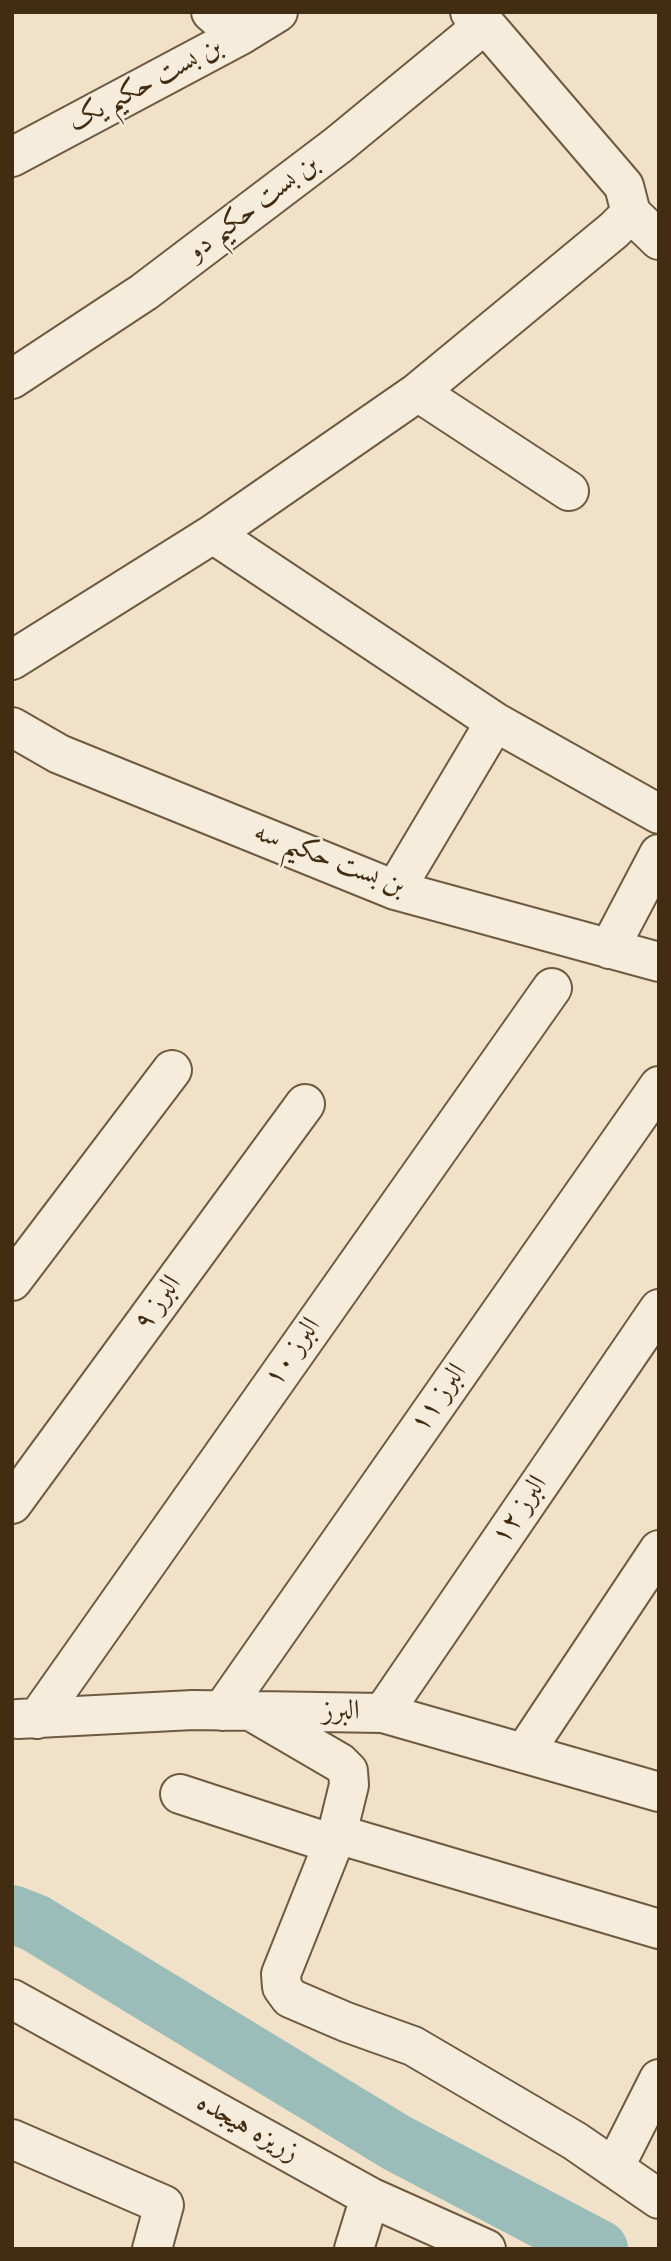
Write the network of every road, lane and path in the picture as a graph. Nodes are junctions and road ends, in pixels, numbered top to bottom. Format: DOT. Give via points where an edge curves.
graph roads {
  1 [pos="278,12"];
  2 [pos="478,18"];
  3 [pos="225,24"];
  4 [pos="15,152"];
  5 [pos="631,213"];
  6 [pos="659,240"];
  7 [pos="12,379"];
  8 [pos="418,392"];
  9 [pos="569,491"];
  10 [pos="213,534"];
  11 [pos="12,660"];
  12 [pos="495,722"];
  13 [pos="12,727"];
  14 [pos="659,814"];
  15 [pos="659,854"];
  16 [pos="396,890"];
  17 [pos="609,949"];
  18 [pos="659,962"];
  19 [pos="552,988"];
  20 [pos="172,1070"];
  21 [pos="659,1086"];
  22 [pos="305,1104"];
  23 [pos="14,1276"];
  24 [pos="659,1310"];
  25 [pos="12,1504"];
  26 [pos="659,1550"];
  27 [pos="237,1711"];
  28 [pos="383,1713"];
  29 [pos="24,1719"];
  30 [pos="524,1753"];
  31 [pos="659,1792"];
  32 [pos="180,1794"];
  33 [pos="335,1839"];
  34 [pos="659,1929"];
  35 [pos="12,1999"];
  36 [pos="659,2079"];
  37 [pos="12,2139"];
  38 [pos="614,2168"];
  39 [pos="370,2197"];
  40 [pos="659,2199"];
  41 [pos="152,2249"];
  42 [pos="354,2249"];
  43 [pos="486,2249"];
  1 -- 3 [label="street, بن بست حکیم یک"];
  2 -- 5 [label="street" via="624,186"];
  2 -- 7 [label="street, بن بست حکیم دو" via="338,145 144,292"];
  3 -- 4 [label="street, بن بست حکیم یک"];
  5 -- 6 [label="street"];
  5 -- 8 [label="street"];
  8 -- 9 [label="street"];
  8 -- 10 [label="street"];
  10 -- 11 [label="street"];
  10 -- 12 [label="street"];
  12 -- 14 [label="street"];
  12 -- 16 [label="street"];
  13 -- 16 [label="street, بن بست حکیم سه" via="59,754"];
  15 -- 17 [label="street"];
  16 -- 17 [label="street, بن بست حکیم سه"];
  17 -- 18 [label="street, بن بست حکیم سه"];
  19 -- 29 [label="street, البرز ۱۰"];
  20 -- 23 [label="street"];
  21 -- 27 [label="street, البرز ۱۱"];
  22 -- 25 [label="street, البرز ۹"];
  24 -- 28 [label="street, البرز ۱۲"];
  26 -- 30 [label="street"];
  27 -- 28 [label="street, البرز"];
  27 -- 29 [label="street, البرز"];
  27 -- 33 [label="street" via="348,1771 349,1785"];
  28 -- 30 [label="street, البرز"];
  30 -- 31 [label="street, البرز"];
  32 -- 33 [label="street"];
  33 -- 34 [label="street"];
  33 -- 38 [label="street" via="281,1974 282,1987 290,1998 413,2046"];
  35 -- 39 [label="street, زریزه هیجده"];
  36 -- 38 [label="street"];
  37 -- 41 [label="street" via="164,2206"];
  38 -- 40 [label="street"];
  39 -- 42 [label="street"];
  39 -- 43 [label="street, زریزه هیجده"];
}
